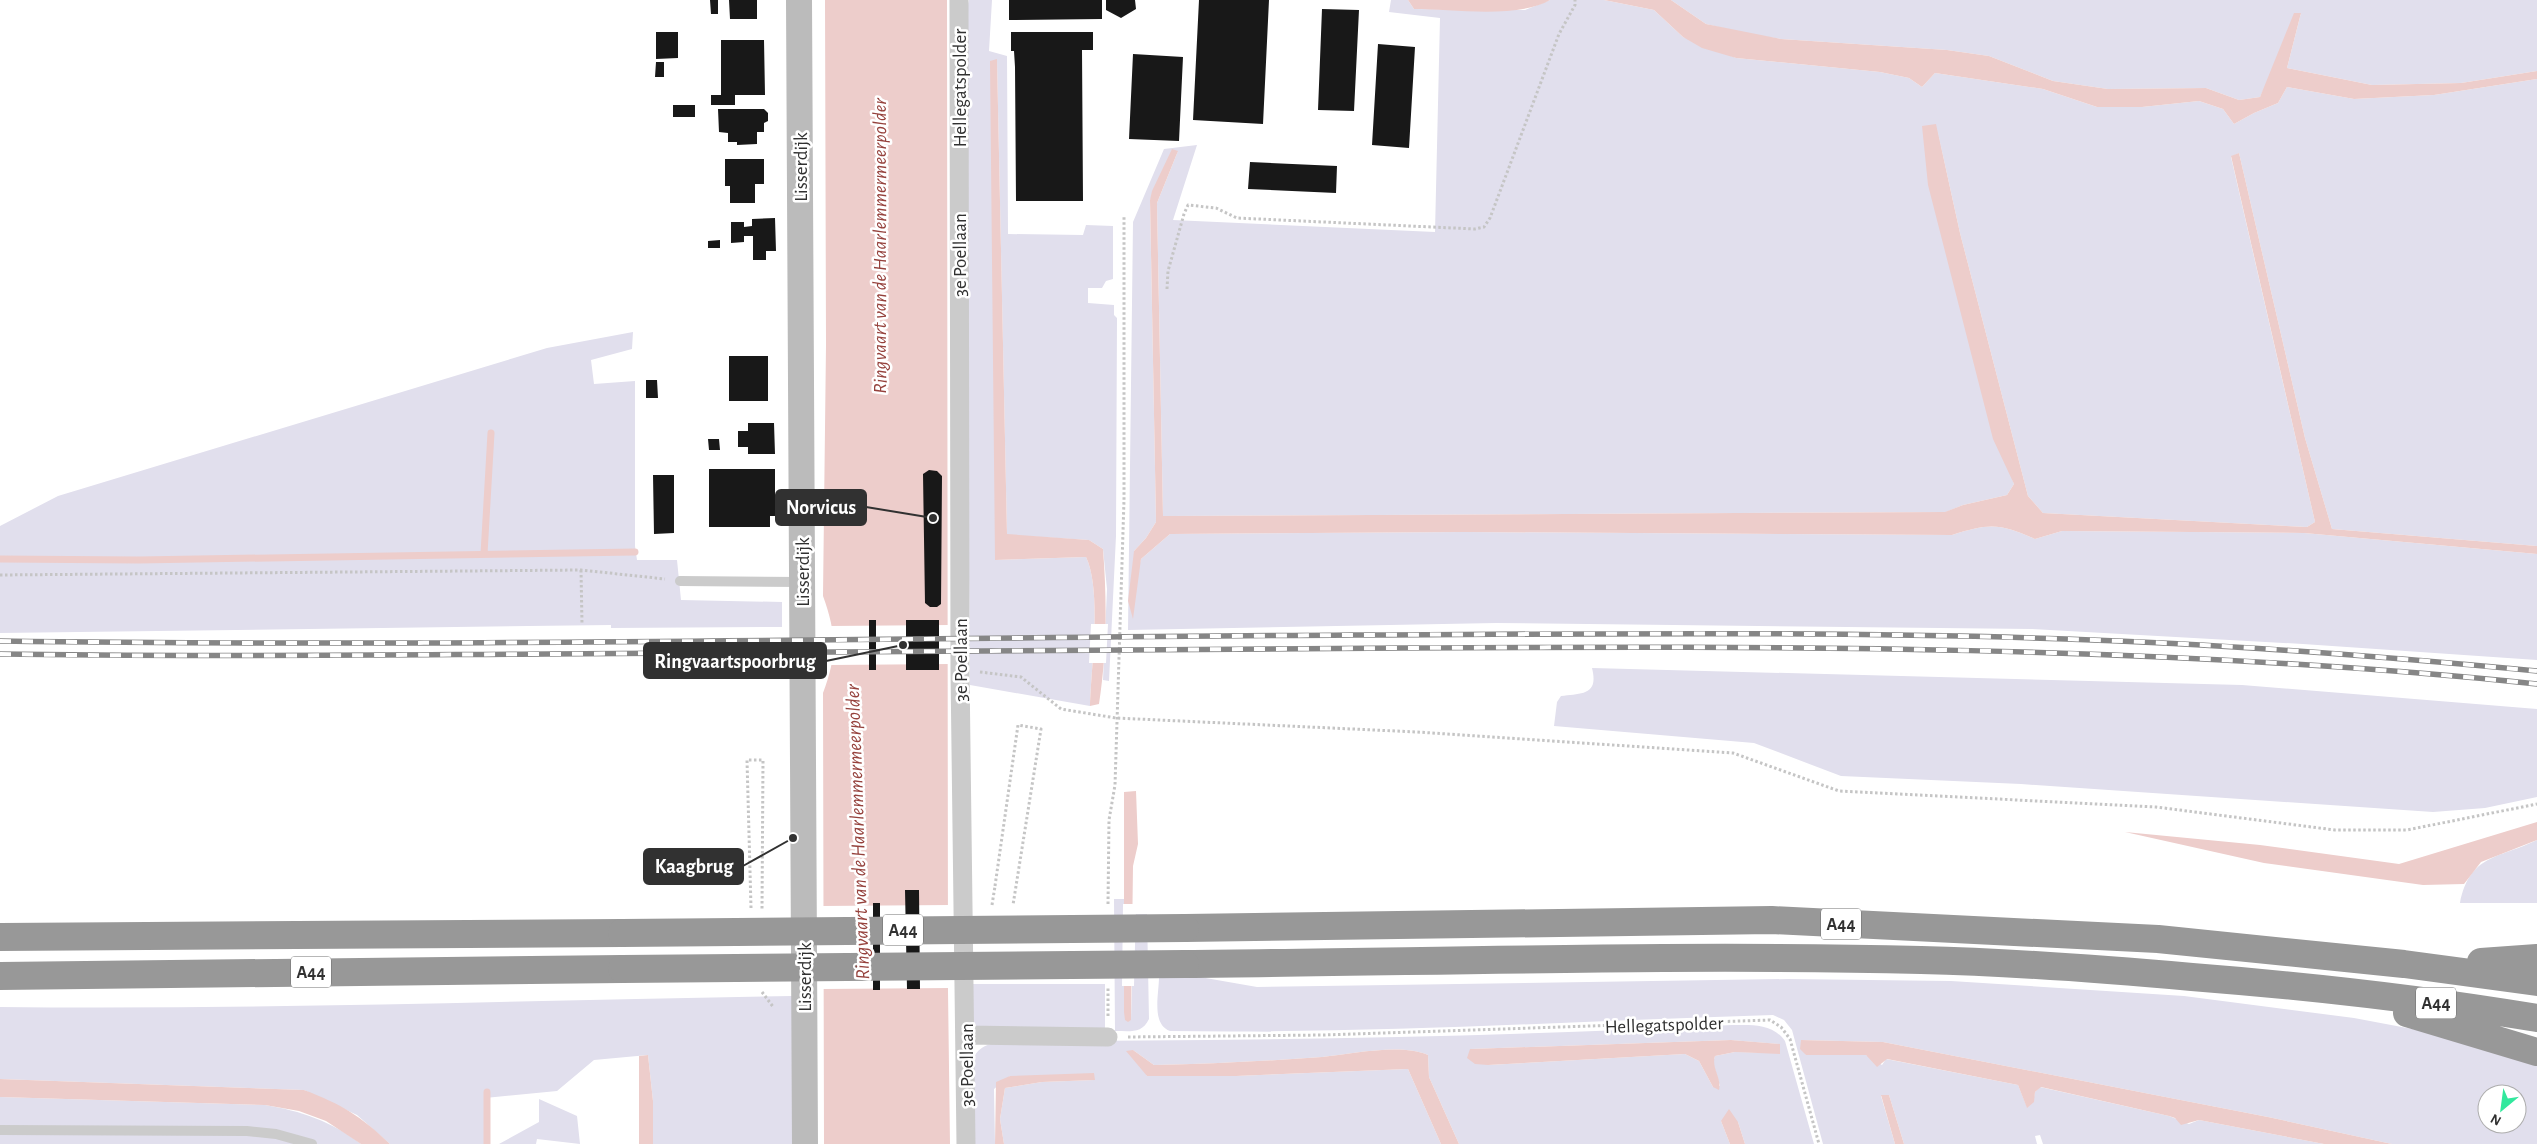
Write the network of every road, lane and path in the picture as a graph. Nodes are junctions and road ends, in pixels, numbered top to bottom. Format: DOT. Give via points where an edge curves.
graph roads {
  1 [pos="799,0"];
  2 [pos="959,0"];
  3 [pos="1576,0"];
  4 [pos="959,176"];
  5 [pos="1124,218"];
  6 [pos="1167,289"];
  7 [pos="582,570"];
  8 [pos="0,575"];
  9 [pos="680,581"];
  10 [pos="802,582"];
  11 [pos="582,624"];
  12 [pos="960,670"];
  13 [pos="1116,718"];
  14 [pos="2537,804"];
  15 [pos="995,886"];
  16 [pos="1012,909"];
  17 [pos="1108,909"];
  18 [pos="771,912"];
  19 [pos="751,913"];
  20 [pos="0,937"];
  21 [pos="2537,958"];
  22 [pos="2404,964"];
  23 [pos="0,976"];
  24 [pos="1108,978"];
  25 [pos="2537,982"];
  26 [pos="762,983"];
  27 [pos="2334,991"];
  28 [pos="774,1008"];
  29 [pos="2537,1018"];
  30 [pos="966,1035"];
  31 [pos="1108,1037"];
  32 [pos="2537,1052"];
  33 [pos="0,1131"];
  34 [pos="312,1144"];
  35 [pos="805,1144"];
  36 [pos="966,1144"];
  37 [pos="1819,1144"];
  1 -- 10 [label="street, Lisserdijk"];
  2 -- 4 [label="street, Hellegatspolder"];
  3 -- 6 [label="path" via="1559,34 1484,227 1237,218 1216,208 1188,205 1168,271"];
  4 -- 12 [label="street, 3e Poellaan"];
  5 -- 13 [label="path" via="1124,500"];
  7 -- 8 [label="path"];
  7 -- 9 [label="path"];
  7 -- 11 [label="path"];
  9 -- 10 [label="lane"];
  10 -- 35 [label="street, Lisserdijk"];
  12 -- 13 [label="path" via="1021,677 1061,709"];
  12 -- 30 [label="street, 3e Poellaan"];
  13 -- 14 [label="path" via="1416,732 1733,752 1838,791 2156,807 2335,830 2407,830"];
  13 -- 17 [label="path" via="1115,785 1109,820"];
  15 -- 16 [label="path, bridge" via="1018,725 1041,729"];
  18 -- 19 [label="path" via="762,914 763,760 746,760"];
  20 -- 22 [label="highway, A44, bridge" via="1772,920 2158,939"];
  21 -- 22 [label="highway, A44"];
  22 -- 25 [label="highway, A44"];
  23 -- 27 [label="highway, A44, bridge" via="622,968 1915,960 2057,966"];
  24 -- 31 [label="path"];
  26 -- 28 [label="path" via="762,992"];
  27 -- 29 [label="highway, A44"];
  27 -- 32 [label="highway, A44"];
  30 -- 31 [label="street"];
  30 -- 36 [label="street, 3e Poellaan"];
  31 -- 37 [label="path, Hellegatspolder" via="1421,1032 1770,1020 1781,1027 1790,1039"];
  33 -- 34 [label="lane" via="247,1131 276,1134"];
}
